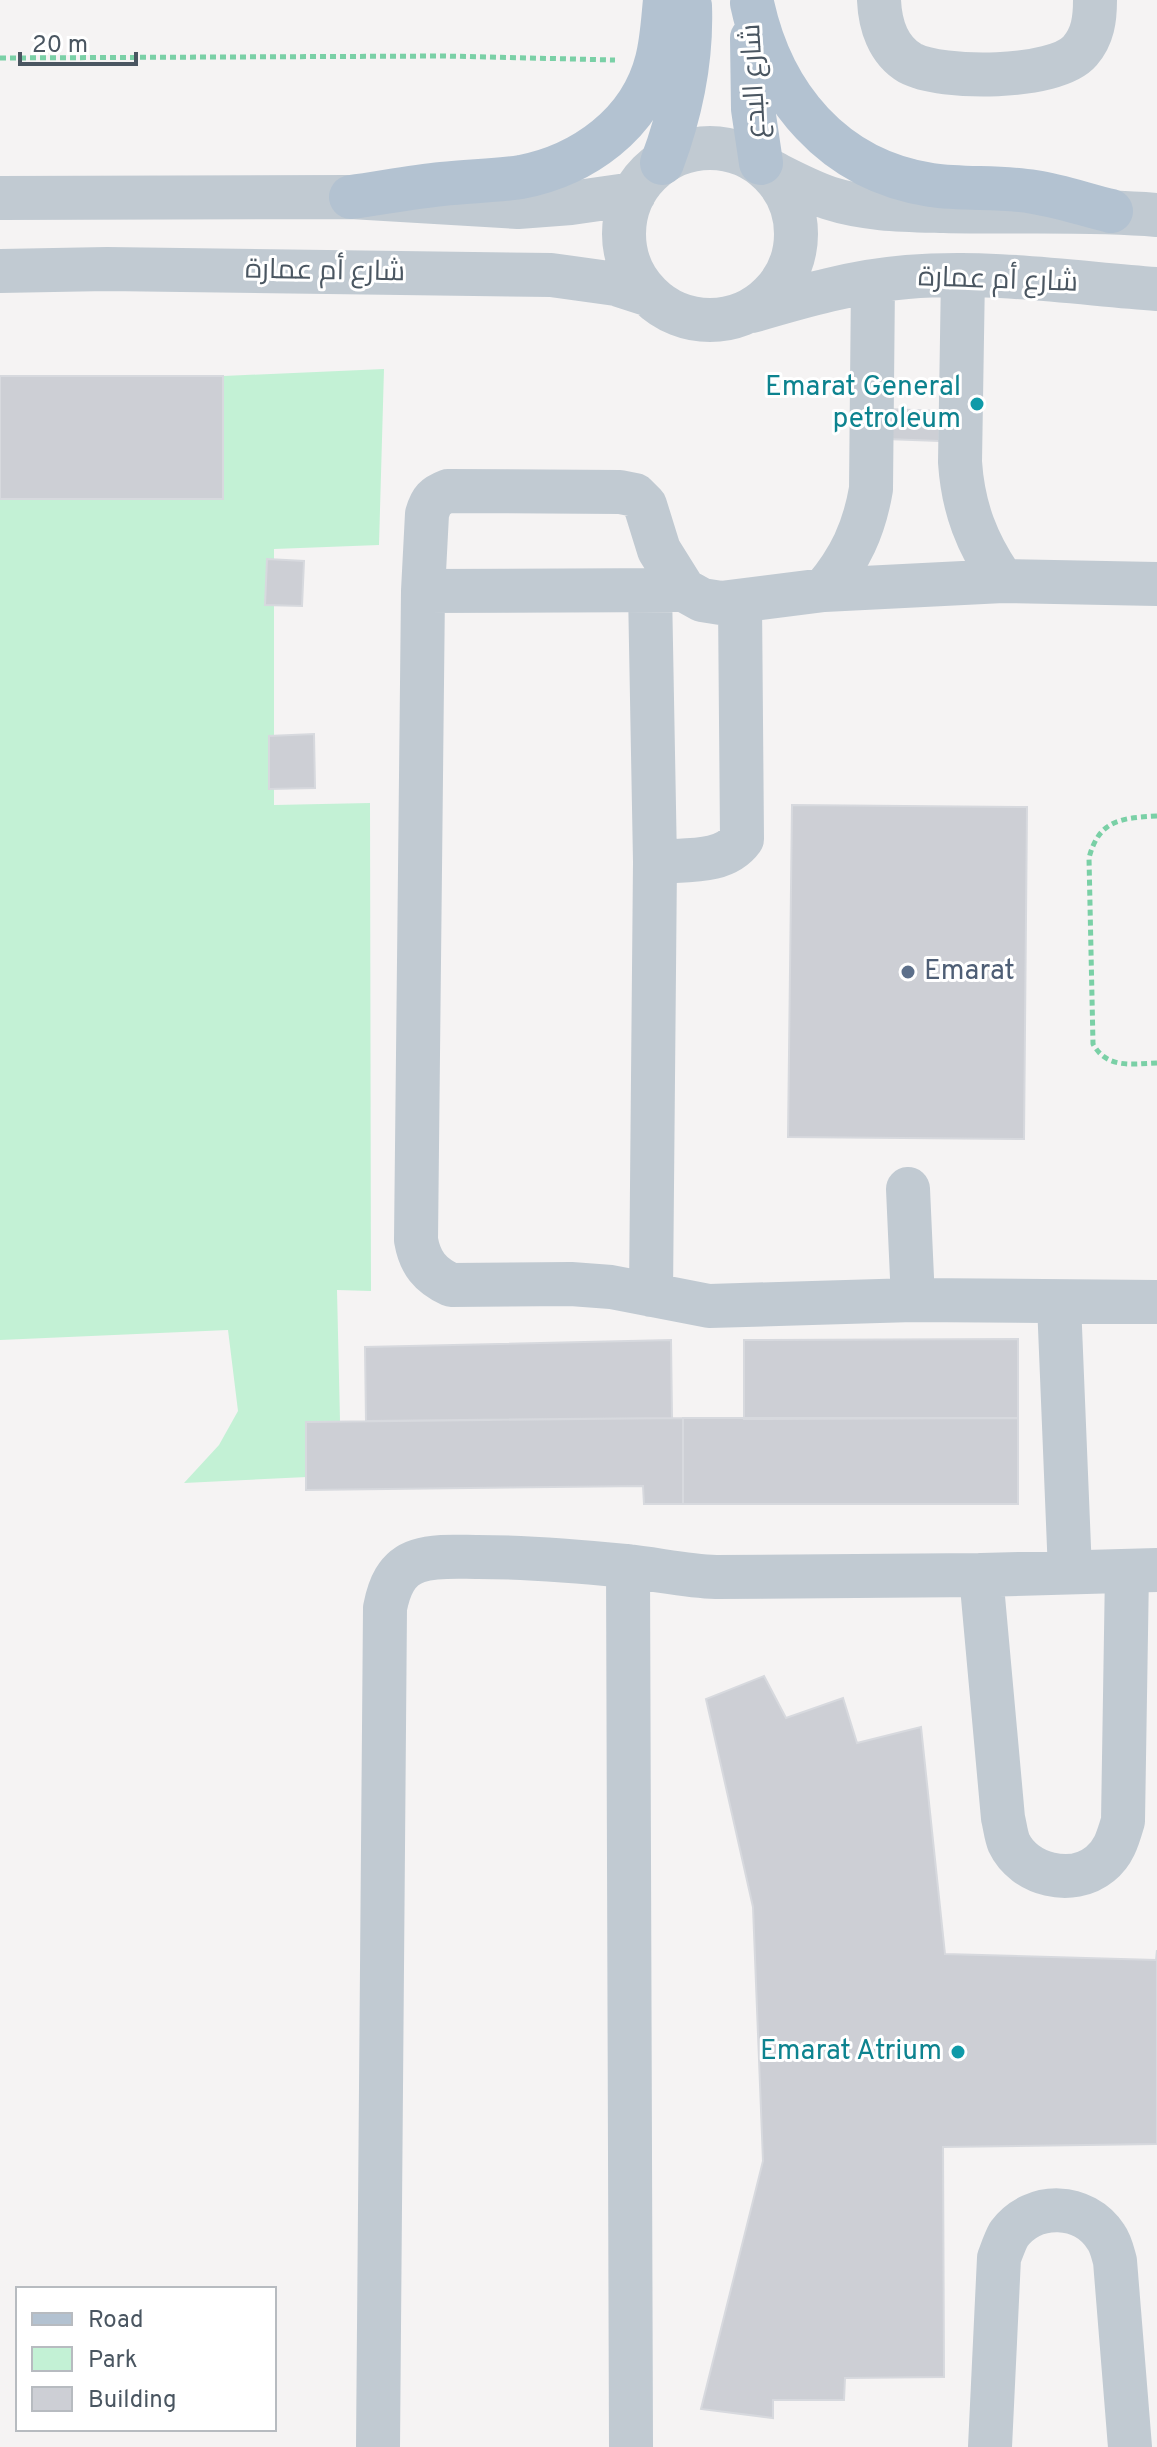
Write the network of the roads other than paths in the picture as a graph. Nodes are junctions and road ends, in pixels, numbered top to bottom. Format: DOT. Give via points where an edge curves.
graph roads {
  1 [pos="665,0"];
  2 [pos="689,0"];
  3 [pos="879,0"];
  4 [pos="1095,0"];
  5 [pos="752,2"];
  6 [pos="764,166"];
  7 [pos="648,178"];
  8 [pos="351,197"];
  9 [pos="0,198"];
  10 [pos="1111,211"];
  11 [pos="1157,215"];
  12 [pos="0,271"];
  13 [pos="963,275"];
  14 [pos="873,282"];
  15 [pos="1157,289"];
  16 [pos="647,294"];
  17 [pos="746,312"];
  18 [pos="1003,581"];
  19 [pos="1157,584"];
  20 [pos="667,590"];
  21 [pos="824,590"];
  22 [pos="423,591"];
  23 [pos="740,602"];
  24 [pos="655,862"];
  25 [pos="908,1189"];
  26 [pos="651,1295"];
  27 [pos="913,1300"];
  28 [pos="1157,1302"];
  29 [pos="1059,1303"];
  30 [pos="628,1566"];
  31 [pos="1142,1570"];
  32 [pos="1070,1572"];
  33 [pos="981,1575"];
  34 [pos="378,2447"];
  35 [pos="631,2447"];
  36 [pos="990,2447"];
  37 [pos="1130,2447"];
  1 -- 8 [label="main road" via="657,59 640,100 589,153 519,177"];
  2 -- 7 [label="main road" via="683,95"];
  3 -- 4 [label="street" via="882,27 907,61 927,71 993,74 1064,64 1090,37"];
  5 -- 6 [label="main road, شارع البدع" via="753,109"];
  5 -- 10 [label="main road" via="771,66 788,95 835,145 865,165 933,186 1034,192"];
  6 -- 7 [label="street" via="731,150 707,148 683,153"];
  6 -- 10 [label="street" via="830,198 875,207"];
  6 -- 17 [label="street" via="783,188 796,235 782,280 767,299"];
  7 -- 8 [label="street" via="558,205"];
  7 -- 16 [label="street" via="626,213 625,246"];
  8 -- 9 [label="street"];
  10 -- 11 [label="street"];
  12 -- 16 [label="street, شارع أم عمارة" via="551,275"];
  13 -- 14 [label="street, شارع أم عمارة"];
  13 -- 15 [label="street, شارع أم عمارة"];
  13 -- 18 [label="street" via="962,488 976,538"];
  14 -- 17 [label="street, شارع أم عمارة"];
  14 -- 21 [label="street" via="871,489 856,544"];
  16 -- 17 [label="street" via="664,307 704,320"];
  18 -- 19 [label="street"];
  18 -- 21 [label="street"];
  20 -- 22 [label="street"];
  20 -- 22 [label="street" via="645,505 635,495 448,491 430,502"];
  20 -- 23 [label="street" via="702,600"];
  20 -- 24 [label="street"];
  21 -- 23 [label="street"];
  22 -- 26 [label="street" via="418,1255 437,1279 451,1285 571,1284"];
  23 -- 24 [label="street" via="742,839 723,856"];
  24 -- 26 [label="street"];
  25 -- 27 [label="street"];
  26 -- 27 [label="street" via="709,1306"];
  27 -- 29 [label="street"];
  28 -- 29 [label="street"];
  29 -- 32 [label="street"];
  30 -- 33 [label="street" via="716,1577"];
  30 -- 34 [label="street" via="434,1557 415,1561 388,1590"];
  30 -- 35 [label="street"];
  31 -- 32 [label="street"];
  31 -- 33 [label="street" via="1123,1821 1116,1846 1099,1866 1074,1876 1048,1875 1026,1864 1009,1843"];
  32 -- 33 [label="street"];
  36 -- 37 [label="street" via="999,2258 1008,2235 1025,2219 1047,2210 1071,2211 1092,2221 1108,2239 1115,2261"];
}
